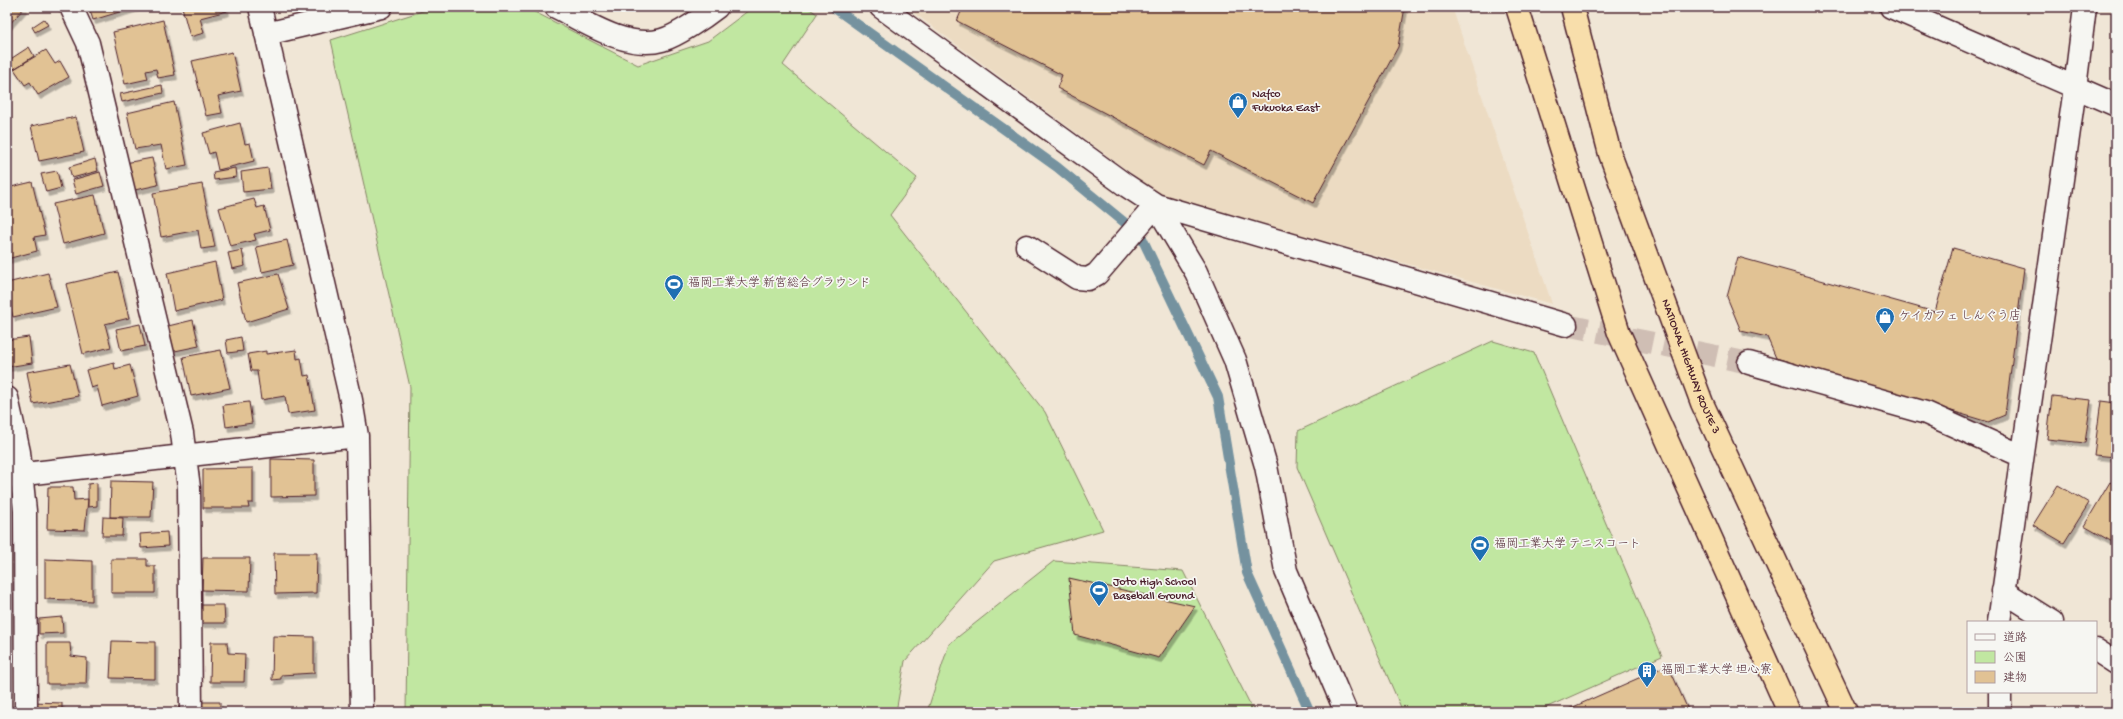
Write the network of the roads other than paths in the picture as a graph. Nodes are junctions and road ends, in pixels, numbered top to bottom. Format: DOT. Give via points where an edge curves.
graph roads {
  1 [pos="72,7"];
  2 [pos="260,7"];
  3 [pos="381,7"];
  4 [pos="556,7"];
  5 [pos="717,7"];
  6 [pos="881,7"];
  7 [pos="1517,7"];
  8 [pos="1572,7"];
  9 [pos="1891,7"];
  10 [pos="2085,7"];
  11 [pos="266,34"];
  12 [pos="2075,88"];
  13 [pos="2116,105"];
  14 [pos="1156,205"];
  15 [pos="1027,246"];
  16 [pos="1566,325"];
  17 [pos="1749,363"];
  18 [pos="7,398"];
  19 [pos="357,436"];
  20 [pos="185,455"];
  21 [pos="2022,456"];
  22 [pos="14,475"];
  23 [pos="2003,591"];
  24 [pos="1999,621"];
  25 [pos="2050,621"];
  26 [pos="2097,651"];
  27 [pos="2116,663"];
  28 [pos="2000,693"];
  29 [pos="26,712"];
  30 [pos="191,712"];
  31 [pos="362,712"];
  32 [pos="1346,712"];
  33 [pos="1789,712"];
  34 [pos="1846,712"];
  35 [pos="2000,712"];
  1 -- 20 [label="street" via="88,43 182,433"];
  2 -- 11 [label="street"];
  3 -- 11 [label="street"];
  4 -- 5 [label="street" via="613,36 641,41 662,40 703,18"];
  6 -- 14 [label="street"];
  7 -- 33 [label="highway" via="1619,333"];
  8 -- 34 [label="highway, NATIONAL HIGHWAY ROUTE 3" via="1610,154 1702,403"];
  9 -- 12 [label="street"];
  10 -- 12 [label="street"];
  11 -- 19 [label="street" via="351,400"];
  12 -- 13 [label="street"];
  12 -- 21 [label="street"];
  14 -- 15 [label="street" via="1097,274 1088,279 1077,278"];
  14 -- 16 [label="street"];
  14 -- 32 [label="street" via="1196,272 1236,360 1266,466 1286,571"];
  17 -- 21 [label="street" via="1926,413"];
  18 -- 22 [label="street" via="19,452"];
  19 -- 20 [label="street"];
  19 -- 31 [label="street"];
  20 -- 22 [label="street"];
  20 -- 30 [label="street" via="189,496"];
  21 -- 23 [label="street"];
  22 -- 29 [label="street" via="25,511"];
  23 -- 24 [label="street"];
  23 -- 25 [label="street"];
  26 -- 27 [label="street"];
  28 -- 35 [label="street"];
}
